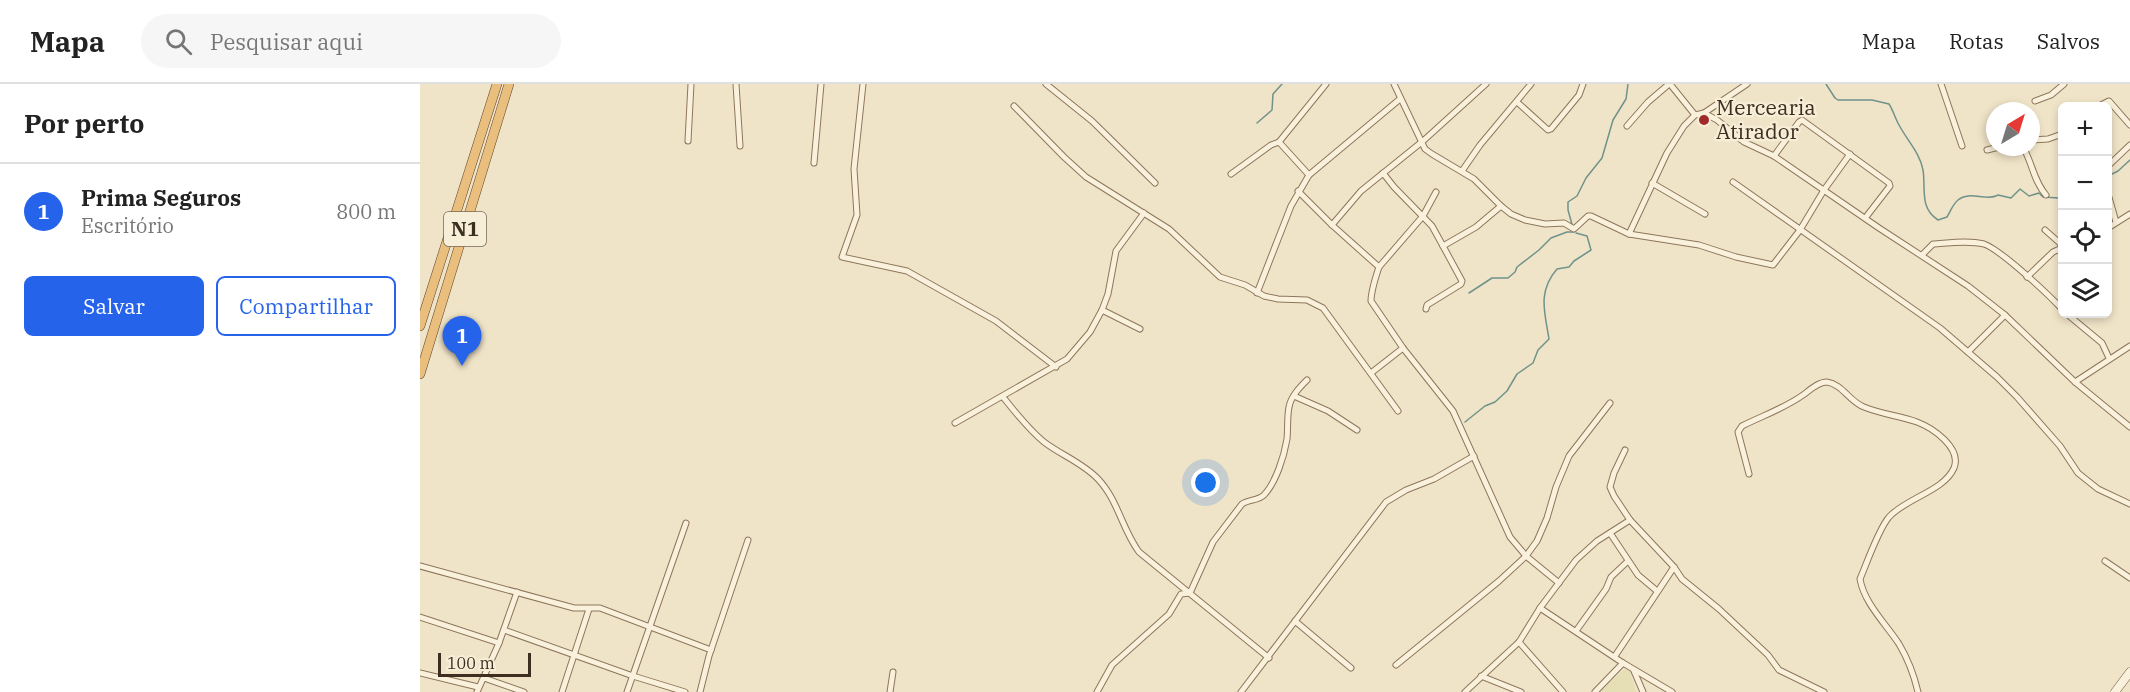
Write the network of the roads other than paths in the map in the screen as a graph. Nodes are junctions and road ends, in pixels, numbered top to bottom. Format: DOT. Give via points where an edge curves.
graph roads {
  1 [pos="497,84"];
  2 [pos="509,84"];
  3 [pos="691,84"];
  4 [pos="736,84"];
  5 [pos="821,84"];
  6 [pos="862,84"];
  7 [pos="1046,84"];
  8 [pos="1326,84"];
  9 [pos="1394,84"];
  10 [pos="1486,84"];
  11 [pos="1531,84"];
  12 [pos="1583,84"];
  13 [pos="1669,84"];
  14 [pos="1747,84"];
  15 [pos="1941,84"];
  16 [pos="2064,84"];
  17 [pos="1400,99"];
  18 [pos="2035,101"];
  19 [pos="1517,102"];
  20 [pos="2112,104"];
  21 [pos="1014,106"];
  22 [pos="1704,113"];
  23 [pos="1695,115"];
  24 [pos="2130,125"];
  25 [pos="1627,126"];
  26 [pos="2058,135"];
  27 [pos="2040,139"];
  28 [pos="688,141"];
  29 [pos="1423,141"];
  30 [pos="1279,142"];
  31 [pos="740,146"];
  32 [pos="1962,146"];
  33 [pos="2130,146"];
  34 [pos="1850,154"];
  35 [pos="1774,156"];
  36 [pos="2028,156"];
  37 [pos="2112,162"];
  38 [pos="814,163"];
  39 [pos="1462,171"];
  40 [pos="1383,173"];
  41 [pos="1231,174"];
  42 [pos="1309,175"];
  43 [pos="1733,182"];
  44 [pos="1155,183"];
  45 [pos="1652,183"];
  46 [pos="1824,190"];
  47 [pos="1298,191"];
  48 [pos="1436,192"];
  49 [pos="2046,195"];
  50 [pos="1501,206"];
  51 [pos="2112,208"];
  52 [pos="1144,213"];
  53 [pos="1705,214"];
  54 [pos="2130,214"];
  55 [pos="1423,216"];
  56 [pos="1866,217"];
  57 [pos="2116,222"];
  58 [pos="1332,225"];
  59 [pos="2112,225"];
  60 [pos="1800,230"];
  61 [pos="2045,230"];
  62 [pos="1629,234"];
  63 [pos="2058,243"];
  64 [pos="1443,246"];
  65 [pos="2058,249"];
  66 [pos="1922,255"];
  67 [pos="1379,267"];
  68 [pos="2027,277"];
  69 [pos="1257,293"];
  70 [pos="2058,305"];
  71 [pos="1425,309"];
  72 [pos="1102,310"];
  73 [pos="2005,315"];
  74 [pos="2072,318"];
  75 [pos="420,326"];
  76 [pos="1140,329"];
  77 [pos="2130,346"];
  78 [pos="1403,348"];
  79 [pos="1968,352"];
  80 [pos="2109,358"];
  81 [pos="1056,366"];
  82 [pos="1371,373"];
  83 [pos="420,374"];
  84 [pos="1307,380"];
  85 [pos="2075,382"];
  86 [pos="1294,396"];
  87 [pos="1003,397"];
  88 [pos="1610,403"];
  89 [pos="1398,411"];
  90 [pos="955,423"];
  91 [pos="2129,424"];
  92 [pos="1357,430"];
  93 [pos="1625,450"];
  94 [pos="1474,456"];
  95 [pos="1749,474"];
  96 [pos="2130,504"];
  97 [pos="1630,520"];
  98 [pos="686,523"];
  99 [pos="1610,533"];
  100 [pos="748,540"];
  101 [pos="1526,556"];
  102 [pos="1628,561"];
  103 [pos="2105,561"];
  104 [pos="420,566"];
  105 [pos="1674,567"];
  106 [pos="2130,578"];
  107 [pos="1559,583"];
  108 [pos="1657,591"];
  109 [pos="517,592"];
  110 [pos="1190,593"];
  111 [pos="1540,608"];
  112 [pos="589,609"];
  113 [pos="420,617"];
  114 [pos="1295,621"];
  115 [pos="650,626"];
  116 [pos="504,630"];
  117 [pos="1576,632"];
  118 [pos="1519,642"];
  119 [pos="500,643"];
  120 [pos="711,650"];
  121 [pos="574,654"];
  122 [pos="1615,656"];
  123 [pos="1269,658"];
  124 [pos="1623,663"];
  125 [pos="1396,666"];
  126 [pos="1351,668"];
  127 [pos="1634,669"];
  128 [pos="893,672"];
  129 [pos="2130,672"];
  130 [pos="420,673"];
  131 [pos="633,676"];
  132 [pos="1481,676"];
  133 [pos="484,678"];
  134 [pos="2127,682"];
  135 [pos="477,690"];
  136 [pos="524,692"];
  137 [pos="562,692"];
  138 [pos="627,692"];
  139 [pos="685,692"];
  140 [pos="700,692"];
  141 [pos="890,692"];
  142 [pos="1097,692"];
  143 [pos="1241,692"];
  144 [pos="1465,692"];
  145 [pos="1521,692"];
  146 [pos="1563,692"];
  147 [pos="1595,692"];
  148 [pos="1643,692"];
  149 [pos="1672,692"];
  150 [pos="1824,692"];
  151 [pos="1918,692"];
  152 [pos="2115,692"];
  1 -- 75 [label="highway, N1"];
  2 -- 83 [label="highway, N1"];
  3 -- 28 [label="street"];
  4 -- 31 [label="street"];
  5 -- 38 [label="street"];
  6 -- 81 [label="street" via="854,169 857,215 842,257 907,271 996,321"];
  7 -- 44 [label="street" via="1092,121"];
  8 -- 30 [label="street"];
  9 -- 17 [label="street"];
  10 -- 29 [label="street"];
  11 -- 19 [label="street"];
  12 -- 19 [label="street" via="1579,95 1548,130"];
  13 -- 23 [label="street"];
  13 -- 25 [label="street"];
  14 -- 22 [label="street"];
  15 -- 32 [label="street"];
  16 -- 18 [label="street"];
  17 -- 29 [label="street"];
  17 -- 42 [label="street"];
  19 -- 39 [label="street"];
  20 -- 24 [label="street"];
  21 -- 52 [label="street" via="1086,177"];
  22 -- 23 [label="street"];
  22 -- 35 [label="street" via="1744,142"];
  23 -- 45 [label="street" via="1675,139"];
  26 -- 27 [label="street"];
  29 -- 39 [label="street" via="1425,149"];
  29 -- 40 [label="street"];
  30 -- 41 [label="street"];
  30 -- 42 [label="street"];
  33 -- 37 [label="street"];
  34 -- 35 [label="street" via="1803,120"];
  34 -- 46 [label="street"];
  34 -- 56 [label="street" via="1890,186"];
  35 -- 46 [label="street"];
  36 -- 49 [label="street"];
  39 -- 50 [label="street"];
  40 -- 55 [label="street"];
  40 -- 58 [label="street" via="1361,191"];
  42 -- 47 [label="street"];
  43 -- 60 [label="street"];
  45 -- 53 [label="street"];
  45 -- 62 [label="street"];
  46 -- 56 [label="street"];
  46 -- 60 [label="street"];
  47 -- 58 [label="street"];
  47 -- 69 [label="street"];
  48 -- 55 [label="street"];
  50 -- 62 [label="street" via="1525,220 1564,223 1574,229 1592,216"];
  50 -- 64 [label="street" via="1476,227"];
  51 -- 57 [label="street"];
  52 -- 69 [label="street" via="1169,229 1220,277"];
  52 -- 72 [label="street" via="1116,251"];
  54 -- 57 [label="street"];
  55 -- 64 [label="street"];
  55 -- 67 [label="street"];
  56 -- 66 [label="street"];
  57 -- 59 [label="street"];
  58 -- 67 [label="street"];
  60 -- 62 [label="street" via="1773,265 1699,245"];
  60 -- 79 [label="street" via="1905,302"];
  61 -- 63 [label="street"];
  64 -- 71 [label="street" via="1462,281"];
  65 -- 68 [label="street"];
  66 -- 68 [label="street" via="1933,244 1981,243"];
  66 -- 73 [label="street"];
  67 -- 78 [label="street" via="1371,301"];
  68 -- 70 [label="street"];
  69 -- 82 [label="street" via="1317,304"];
  72 -- 76 [label="street"];
  72 -- 81 [label="street" via="1090,332"];
  73 -- 79 [label="street"];
  73 -- 85 [label="street"];
  74 -- 80 [label="street" via="2102,343"];
  77 -- 80 [label="street"];
  78 -- 82 [label="street"];
  78 -- 94 [label="street" via="1453,411"];
  79 -- 96 [label="street" via="2017,398 2060,446 2078,473 2098,489"];
  80 -- 85 [label="street"];
  81 -- 87 [label="street"];
  82 -- 89 [label="street"];
  84 -- 86 [label="street"];
  85 -- 91 [label="street"];
  86 -- 92 [label="street" via="1329,411"];
  86 -- 110 [label="street" via="1289,405 1284,452 1272,481 1261,497 1242,504 1213,542"];
  87 -- 90 [label="street"];
  87 -- 110 [label="street" via="1043,441 1098,478 1139,552"];
  88 -- 101 [label="street" via="1569,456 1547,518"];
  93 -- 97 [label="street" via="1610,487"];
  94 -- 101 [label="street" via="1510,537"];
  94 -- 114 [label="street" via="1386,502"];
  95 -- 151 [label="street" via="1738,432 1742,426 1826,382 1865,408 1919,423 1949,445 1955,455 1954,467 1937,486 1908,501 1887,519 1860,579 1867,598 1909,663"];
  97 -- 99 [label="street"];
  97 -- 105 [label="street"];
  98 -- 115 [label="street"];
  99 -- 102 [label="street"];
  99 -- 107 [label="street" via="1576,560"];
  100 -- 120 [label="street"];
  101 -- 107 [label="street"];
  101 -- 125 [label="street"];
  102 -- 108 [label="street"];
  102 -- 117 [label="street" via="1611,577"];
  103 -- 106 [label="street"];
  104 -- 109 [label="street"];
  105 -- 108 [label="street"];
  105 -- 150 [label="street" via="1682,579 1768,655 1779,670"];
  107 -- 111 [label="street"];
  108 -- 122 [label="street"];
  109 -- 112 [label="street"];
  109 -- 116 [label="street"];
  110 -- 123 [label="street"];
  110 -- 142 [label="street" via="1181,594 1169,614 1112,665"];
  111 -- 117 [label="street"];
  111 -- 118 [label="street"];
  112 -- 115 [label="street" via="600,608"];
  112 -- 121 [label="street"];
  113 -- 119 [label="street"];
  114 -- 123 [label="street"];
  114 -- 126 [label="street"];
  115 -- 120 [label="street"];
  115 -- 131 [label="street"];
  116 -- 119 [label="street"];
  116 -- 121 [label="street"];
  117 -- 122 [label="street"];
  118 -- 132 [label="street"];
  118 -- 146 [label="street"];
  119 -- 133 [label="street"];
  120 -- 140 [label="street"];
  121 -- 131 [label="street"];
  121 -- 137 [label="street"];
  122 -- 124 [label="street"];
  123 -- 143 [label="street"];
  124 -- 127 [label="street"];
  124 -- 147 [label="street"];
  127 -- 148 [label="street"];
  127 -- 149 [label="street"];
  128 -- 141 [label="street"];
  129 -- 134 [label="main road"];
  130 -- 135 [label="street"];
  131 -- 138 [label="street"];
  131 -- 139 [label="street"];
  132 -- 144 [label="street"];
  132 -- 145 [label="street"];
  133 -- 135 [label="street"];
  133 -- 136 [label="street"];
  134 -- 152 [label="main road"];
}
